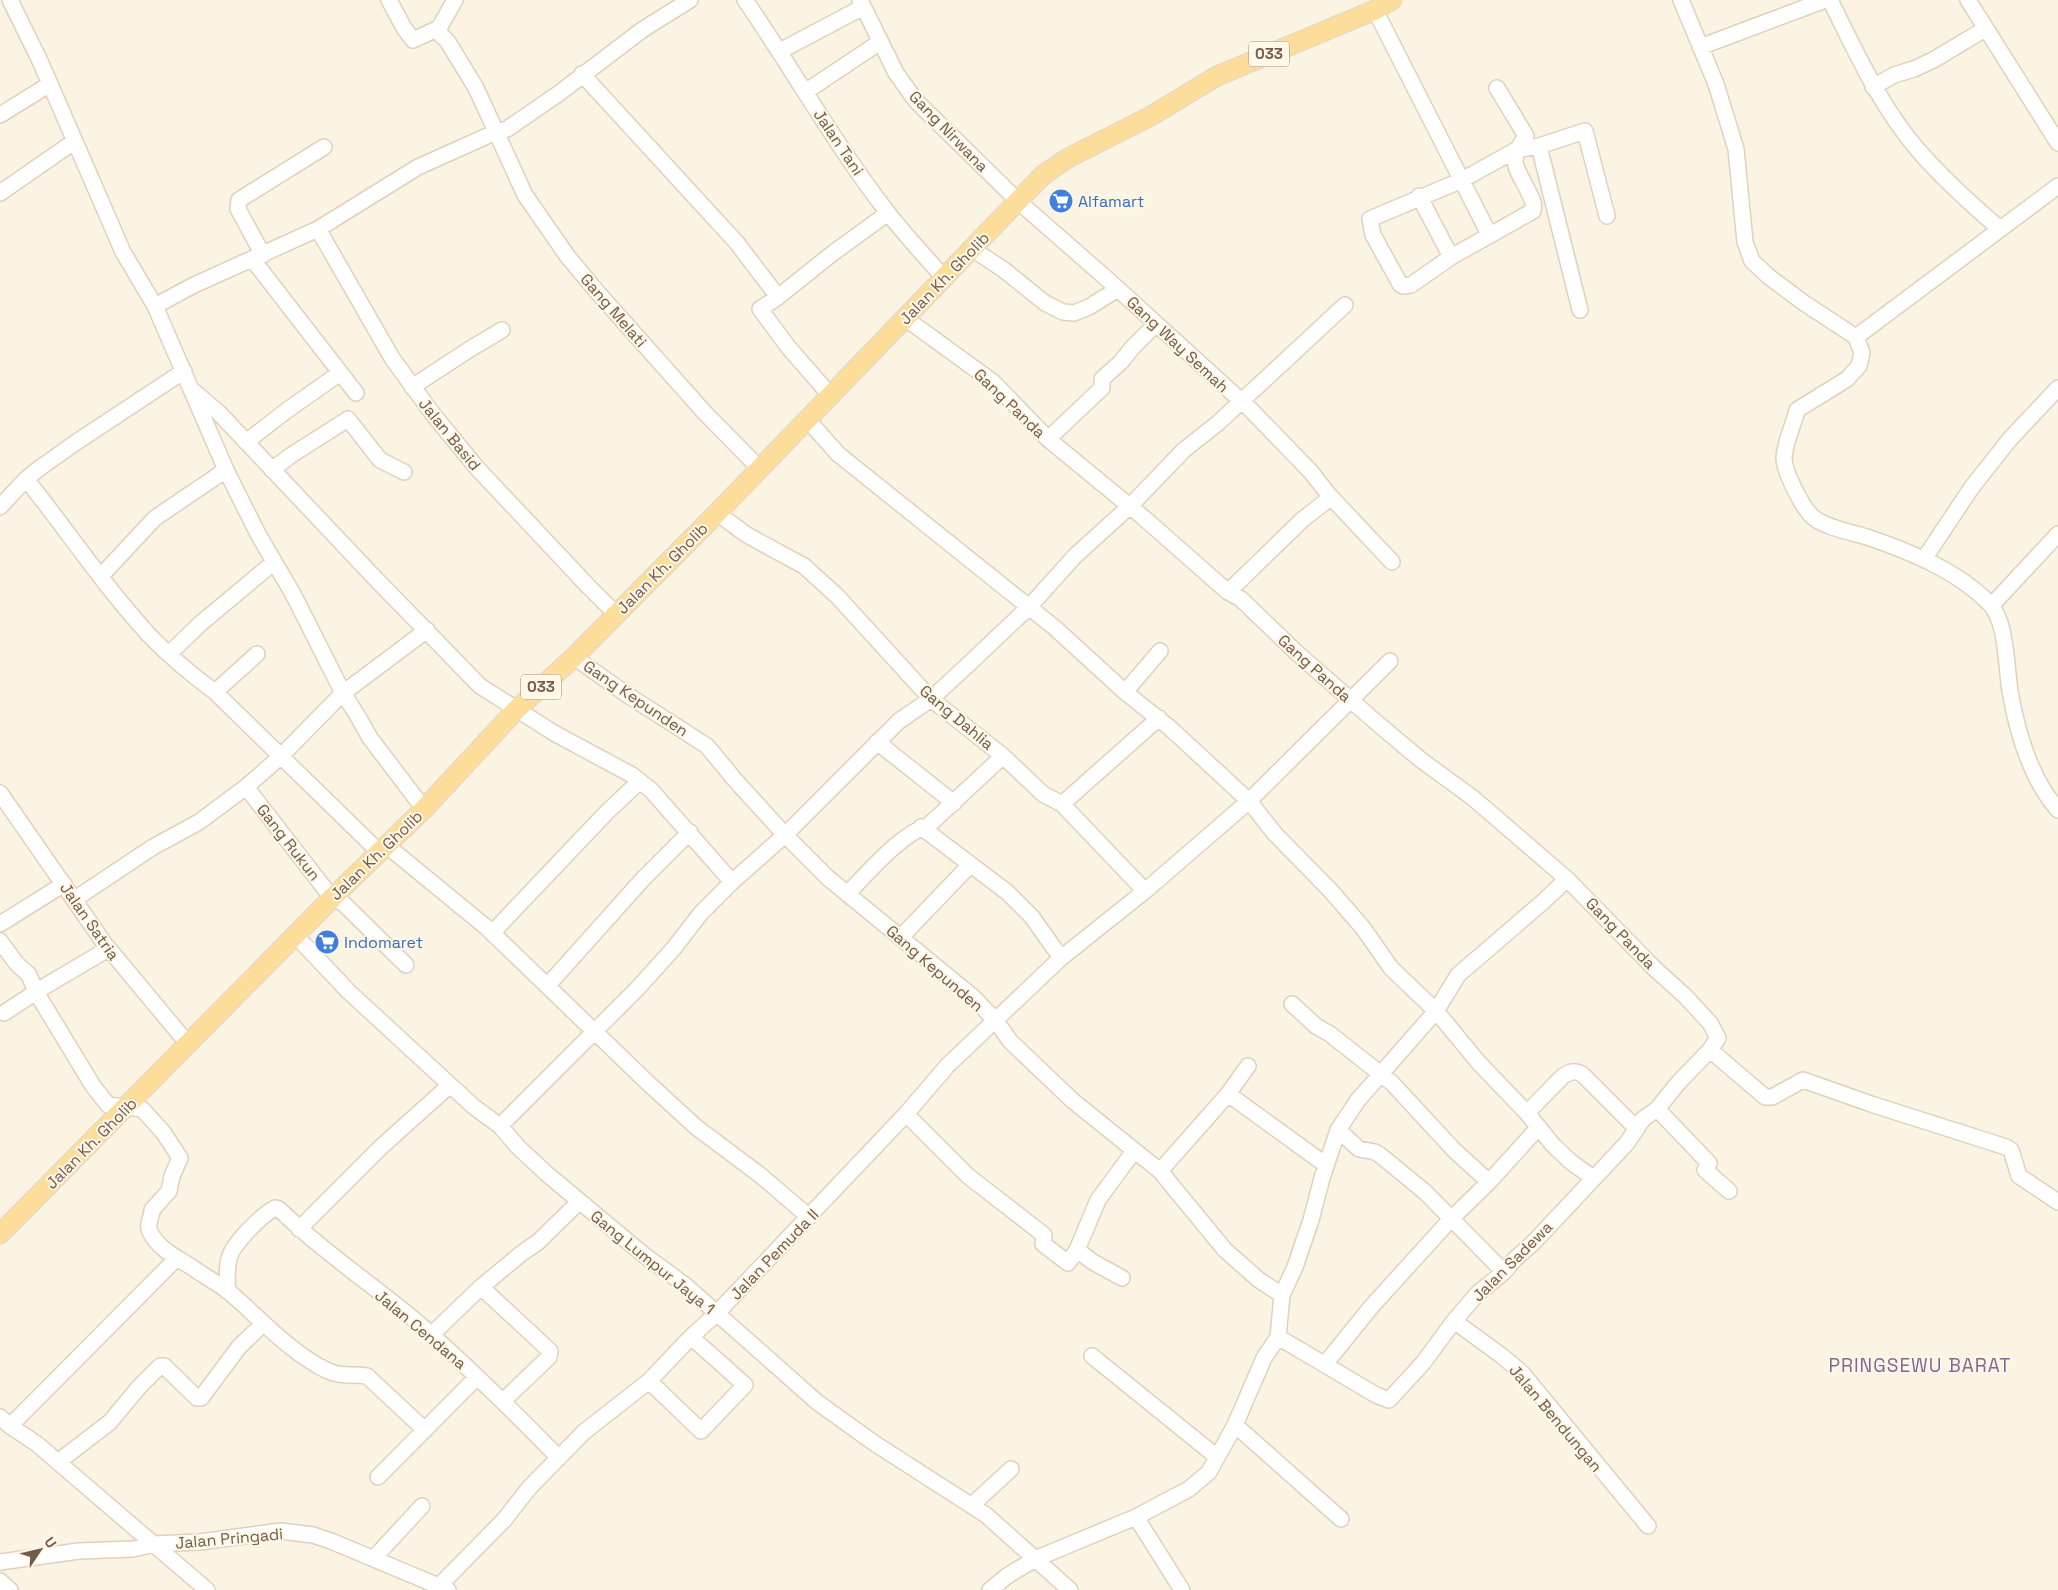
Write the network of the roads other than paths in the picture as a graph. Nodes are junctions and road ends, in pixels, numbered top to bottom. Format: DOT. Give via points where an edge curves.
graph roads {
  1 [pos="10,0"];
  2 [pos="389,0"];
  3 [pos="455,0"];
  4 [pos="690,0"];
  5 [pos="745,0"];
  6 [pos="1392,0"];
  7 [pos="1681,0"];
  8 [pos="1825,0"];
  9 [pos="1830,0"];
  10 [pos="1968,0"];
  11 [pos="861,3"];
  12 [pos="1375,10"];
  13 [pos="439,28"];
  14 [pos="1985,28"];
  15 [pos="880,42"];
  16 [pos="1700,47"];
  17 [pos="780,51"];
  18 [pos="582,74"];
  19 [pos="50,84"];
  20 [pos="1873,87"];
  21 [pos="1497,88"];
  22 [pos="805,92"];
  23 [pos="0,115"];
  24 [pos="496,132"];
  25 [pos="75,141"];
  26 [pos="2058,143"];
  27 [pos="1539,146"];
  28 [pos="324,147"];
  29 [pos="1516,150"];
  30 [pos="1462,180"];
  31 [pos="2058,186"];
  32 [pos="0,193"];
  33 [pos="1419,196"];
  34 [pos="1019,202"];
  35 [pos="888,213"];
  36 [pos="1607,216"];
  37 [pos="318,229"];
  38 [pos="2000,229"];
  39 [pos="1490,234"];
  40 [pos="971,248"];
  41 [pos="258,257"];
  42 [pos="1451,257"];
  43 [pos="943,277"];
  44 [pos="1118,289"];
  45 [pos="778,297"];
  46 [pos="1345,305"];
  47 [pos="155,306"];
  48 [pos="1580,310"];
  49 [pos="905,318"];
  50 [pos="1156,324"];
  51 [pos="502,330"];
  52 [pos="1856,337"];
  53 [pos="184,371"];
  54 [pos="340,374"];
  55 [pos="188,387"];
  56 [pos="412,387"];
  57 [pos="2058,388"];
  58 [pos="356,393"];
  59 [pos="830,395"];
  60 [pos="1240,401"];
  61 [pos="807,419"];
  62 [pos="1048,439"];
  63 [pos="246,442"];
  64 [pos="760,468"];
  65 [pos="226,470"];
  66 [pos="272,470"];
  67 [pos="404,472"];
  68 [pos="26,478"];
  69 [pos="1329,495"];
  70 [pos="1130,506"];
  71 [pos="0,507"];
  72 [pos="717,513"];
  73 [pos="2058,534"];
  74 [pos="1924,560"];
  75 [pos="1392,562"];
  76 [pos="273,563"];
  77 [pos="101,576"];
  78 [pos="1228,592"];
  79 [pos="1992,605"];
  80 [pos="1029,607"];
  81 [pos="616,614"];
  82 [pos="427,630"];
  83 [pos="1160,651"];
  84 [pos="169,654"];
  85 [pos="257,654"];
  86 [pos="574,657"];
  87 [pos="1390,661"];
  88 [pos="215,692"];
  89 [pos="1125,692"];
  90 [pos="343,693"];
  91 [pos="931,699"];
  92 [pos="1349,699"];
  93 [pos="516,710"];
  94 [pos="1159,718"];
  95 [pos="877,742"];
  96 [pos="1003,756"];
  97 [pos="280,757"];
  98 [pos="640,781"];
  99 [pos="246,787"];
  100 [pos="0,793"];
  101 [pos="1249,801"];
  102 [pos="954,803"];
  103 [pos="1062,804"];
  104 [pos="424,810"];
  105 [pos="2058,810"];
  106 [pos="921,827"];
  107 [pos="690,832"];
  108 [pos="785,835"];
  109 [pos="379,846"];
  110 [pos="970,864"];
  111 [pos="1567,879"];
  112 [pos="732,882"];
  113 [pos="64,884"];
  114 [pos="1145,891"];
  115 [pos="848,893"];
  116 [pos="74,898"];
  117 [pos="332,898"];
  118 [pos="0,924"];
  119 [pos="492,933"];
  120 [pos="295,935"];
  121 [pos="901,937"];
  122 [pos="0,942"];
  123 [pos="108,949"];
  124 [pos="1061,958"];
  125 [pos="406,965"];
  126 [pos="548,985"];
  127 [pos="39,990"];
  128 [pos="1292,1004"];
  129 [pos="1436,1012"];
  130 [pos="4,1013"];
  131 [pos="996,1021"];
  132 [pos="594,1030"];
  133 [pos="188,1044"];
  134 [pos="1710,1050"];
  135 [pos="1248,1066"];
  136 [pos="1381,1075"];
  137 [pos="450,1085"];
  138 [pos="1228,1094"];
  139 [pos="125,1108"];
  140 [pos="1657,1109"];
  141 [pos="1526,1112"];
  142 [pos="906,1114"];
  143 [pos="500,1126"];
  144 [pos="1538,1128"];
  145 [pos="1637,1129"];
  146 [pos="1338,1130"];
  147 [pos="1134,1151"];
  148 [pos="1326,1165"];
  149 [pos="1160,1171"];
  150 [pos="1593,1178"];
  151 [pos="1490,1182"];
  152 [pos="1729,1191"];
  153 [pos="579,1202"];
  154 [pos="2058,1202"];
  155 [pos="809,1217"];
  156 [pos="1451,1219"];
  157 [pos="299,1229"];
  158 [pos="0,1233"];
  159 [pos="1077,1250"];
  160 [pos="177,1258"];
  161 [pos="1504,1272"];
  162 [pos="1122,1278"];
  163 [pos="481,1288"];
  164 [pos="227,1290"];
  165 [pos="1282,1295"];
  166 [pos="716,1314"];
  167 [pos="1454,1321"];
  168 [pos="263,1324"];
  169 [pos="431,1335"];
  170 [pos="691,1337"];
  171 [pos="1278,1337"];
  172 [pos="1092,1356"];
  173 [pos="1325,1364"];
  174 [pos="477,1377"];
  175 [pos="649,1381"];
  176 [pos="503,1401"];
  177 [pos="5,1422"];
  178 [pos="1235,1425"];
  179 [pos="425,1430"];
  180 [pos="1217,1457"];
  181 [pos="559,1458"];
  182 [pos="58,1462"];
  183 [pos="1011,1469"];
  184 [pos="378,1477"];
  185 [pos="972,1505"];
  186 [pos="422,1506"];
  187 [pos="1136,1517"];
  188 [pos="1341,1519"];
  189 [pos="1648,1526"];
  190 [pos="154,1544"];
  191 [pos="374,1558"];
  192 [pos="1035,1559"];
  193 [pos="0,1562"];
  194 [pos="0,1580"];
  195 [pos="434,1587"];
  196 [pos="10,1590"];
  197 [pos="207,1590"];
  198 [pos="990,1590"];
  199 [pos="1070,1590"];
  200 [pos="1182,1590"];
  1 -- 19 [label="street"];
  2 -- 13 [label="street" via="413,40"];
  3 -- 13 [label="street"];
  4 -- 18 [label="street"];
  5 -- 17 [label="street, Jalan Tani"];
  6 -- 12 [label="main road, Jalan Kh. Gholib / 033"];
  7 -- 16 [label="street"];
  8 -- 16 [label="street"];
  9 -- 20 [label="street"];
  10 -- 14 [label="street"];
  11 -- 15 [label="street, Gang Nirwana"];
  11 -- 17 [label="street"];
  12 -- 30 [label="street"];
  12 -- 34 [label="main road, Jalan Kh. Gholib / 033" via="1217,76 1151,116 1068,158 1043,175"];
  13 -- 24 [label="street, Gang Melati" via="476,88"];
  14 -- 20 [label="street" via="1935,59"];
  14 -- 26 [label="street"];
  15 -- 22 [label="street"];
  15 -- 34 [label="street, Gang Nirwana" via="916,101"];
  16 -- 52 [label="street" via="1716,84 1736,149 1745,242 1752,261 1804,303"];
  17 -- 22 [label="street, Jalan Tani"];
  18 -- 24 [label="street" via="558,94 506,129"];
  18 -- 45 [label="street" via="737,243"];
  19 -- 23 [label="street"];
  19 -- 25 [label="street"];
  20 -- 38 [label="street" via="1917,150"];
  21 -- 29 [label="street" via="1526,136"];
  22 -- 35 [label="street, Jalan Tani"];
  24 -- 37 [label="street" via="418,167"];
  24 -- 64 [label="street, Gang Melati" via="525,195 568,257 705,413"];
  25 -- 32 [label="street"];
  25 -- 47 [label="street" via="123,252"];
  27 -- 29 [label="street"];
  27 -- 36 [label="street" via="1585,131"];
  27 -- 48 [label="street"];
  28 -- 41 [label="street" via="239,200 238,209"];
  29 -- 30 [label="street"];
  29 -- 39 [label="street" via="1515,163 1534,203 1533,211"];
  30 -- 33 [label="street"];
  30 -- 39 [label="street"];
  31 -- 38 [label="street"];
  33 -- 42 [label="street"];
  33 -- 42 [label="street" via="1370,219 1373,235 1403,286 1411,285"];
  34 -- 40 [label="main road, Jalan Kh. Gholib / 033"];
  34 -- 44 [label="street, Gang Way Semah"];
  35 -- 43 [label="street, Jalan Tani"];
  35 -- 45 [label="street"];
  37 -- 41 [label="street"];
  37 -- 56 [label="street, Jalan Basid" via="382,343"];
  38 -- 52 [label="street"];
  39 -- 42 [label="street"];
  40 -- 43 [label="main road, Jalan Kh. Gholib / 033"];
  40 -- 44 [label="street" via="1045,303 1063,312 1074,313 1089,307"];
  41 -- 47 [label="street"];
  41 -- 54 [label="street"];
  43 -- 49 [label="main road, Jalan Kh. Gholib / 033"];
  44 -- 50 [label="street, Gang Way Semah"];
  45 -- 59 [label="street" via="760,309"];
  46 -- 60 [label="street"];
  47 -- 53 [label="street"];
  49 -- 59 [label="main road, Jalan Kh. Gholib / 033"];
  49 -- 62 [label="street, Gang Panda" via="992,382"];
  50 -- 60 [label="street, Gang Way Semah"];
  50 -- 62 [label="street" via="1102,378 1102,388"];
  51 -- 56 [label="street"];
  52 -- 74 [label="street" via="1862,354 1859,366 1848,379 1797,410 1784,461 1798,499 1814,519"];
  53 -- 55 [label="street"];
  53 -- 68 [label="street"];
  54 -- 58 [label="street"];
  54 -- 63 [label="street"];
  55 -- 63 [label="street"];
  55 -- 65 [label="street"];
  56 -- 81 [label="street, Jalan Basid" via="478,468"];
  57 -- 74 [label="street" via="2010,439 1972,487"];
  59 -- 61 [label="main road, Jalan Kh. Gholib / 033"];
  60 -- 69 [label="street, Gang Way Semah" via="1284,443"];
  60 -- 70 [label="street" via="1184,450"];
  61 -- 64 [label="main road, Jalan Kh. Gholib / 033"];
  61 -- 80 [label="street" via="845,460"];
  62 -- 70 [label="street, Gang Panda"];
  63 -- 66 [label="street"];
  64 -- 72 [label="main road, Jalan Kh. Gholib / 033"];
  65 -- 76 [label="street"];
  65 -- 77 [label="street" via="156,518"];
  66 -- 67 [label="street" via="348,419 380,460"];
  66 -- 82 [label="street"];
  68 -- 71 [label="street"];
  68 -- 77 [label="street"];
  69 -- 75 [label="street, Gang Way Semah"];
  69 -- 78 [label="street"];
  70 -- 78 [label="street, Gang Panda"];
  70 -- 80 [label="street" via="1076,556"];
  72 -- 81 [label="main road, Jalan Kh. Gholib / 033"];
  72 -- 91 [label="street, Gang Dahlia" via="747,535 804,566 837,596"];
  73 -- 79 [label="street"];
  74 -- 79 [label="street" via="1970,586"];
  76 -- 84 [label="street"];
  76 -- 90 [label="street" via="293,594"];
  77 -- 84 [label="street"];
  78 -- 92 [label="street, Gang Panda" via="1241,599"];
  79 -- 105 [label="street" via="2000,620 2018,728 2033,769"];
  80 -- 89 [label="street"];
  80 -- 91 [label="street"];
  81 -- 86 [label="main road, Jalan Kh. Gholib / 033"];
  82 -- 90 [label="street"];
  82 -- 93 [label="street" via="480,686"];
  83 -- 89 [label="street"];
  84 -- 88 [label="street"];
  85 -- 88 [label="street"];
  86 -- 93 [label="main road, Jalan Kh. Gholib / 033"];
  86 -- 108 [label="street, Gang Kepunden" via="707,746"];
  87 -- 92 [label="street, Jalan Pemuda II"];
  88 -- 97 [label="street"];
  89 -- 94 [label="street"];
  90 -- 97 [label="street"];
  90 -- 104 [label="street" via="370,738"];
  91 -- 95 [label="street" via="899,721"];
  91 -- 96 [label="street, Gang Dahlia"];
  92 -- 101 [label="street, Jalan Pemuda II"];
  92 -- 111 [label="street, Gang Panda" via="1473,798"];
  93 -- 98 [label="street"];
  93 -- 104 [label="main road, Jalan Kh. Gholib / 033"];
  94 -- 101 [label="street"];
  94 -- 103 [label="street"];
  95 -- 102 [label="street"];
  95 -- 108 [label="street"];
  96 -- 102 [label="street"];
  96 -- 103 [label="street, Gang Dahlia" via="1043,794"];
  97 -- 99 [label="street"];
  97 -- 109 [label="street"];
  98 -- 107 [label="street"];
  98 -- 119 [label="street"];
  99 -- 116 [label="street" via="198,822"];
  99 -- 117 [label="street, Gang Rukun"];
  100 -- 113 [label="street, Jalan Satria"];
  101 -- 114 [label="street, Jalan Pemuda II"];
  101 -- 129 [label="street" via="1275,834 1363,928 1391,968"];
  102 -- 106 [label="street" via="929,825"];
  103 -- 114 [label="street, Gang Dahlia"];
  104 -- 109 [label="main road, Jalan Kh. Gholib / 033"];
  106 -- 110 [label="street"];
  106 -- 115 [label="street" via="892,849"];
  107 -- 112 [label="street"];
  107 -- 126 [label="street"];
  108 -- 112 [label="street"];
  108 -- 115 [label="street, Gang Kepunden" via="828,878"];
  109 -- 117 [label="main road, Jalan Kh. Gholib / 033"];
  109 -- 119 [label="street"];
  110 -- 121 [label="street"];
  110 -- 124 [label="street" via="1007,892 1032,917"];
  111 -- 129 [label="street" via="1458,975"];
  111 -- 134 [label="street, Gang Panda" via="1715,1030 1718,1038"];
  112 -- 132 [label="street" via="701,913 655,969"];
  113 -- 116 [label="street, Jalan Satria"];
  113 -- 118 [label="street"];
  114 -- 124 [label="street, Jalan Pemuda II"];
  115 -- 121 [label="street, Gang Kepunden"];
  116 -- 123 [label="street, Jalan Satria"];
  117 -- 120 [label="main road, Jalan Kh. Gholib / 033"];
  117 -- 125 [label="street, Gang Rukun" via="343,903"];
  119 -- 126 [label="street"];
  120 -- 133 [label="main road, Jalan Kh. Gholib / 033"];
  120 -- 137 [label="street, Gang Lumpur Jaya 1" via="349,992"];
  121 -- 131 [label="street, Gang Kepunden" via="973,997"];
  122 -- 127 [label="street"];
  123 -- 127 [label="street"];
  123 -- 133 [label="street, Jalan Satria"];
  124 -- 131 [label="street, Jalan Pemuda II"];
  126 -- 132 [label="street"];
  127 -- 130 [label="street"];
  127 -- 139 [label="street" via="84,1072 108,1105"];
  128 -- 136 [label="street"];
  129 -- 136 [label="street"];
  129 -- 141 [label="street"];
  131 -- 142 [label="street, Jalan Pemuda II" via="948,1065"];
  131 -- 147 [label="street, Gang Kepunden" via="1010,1041 1073,1101"];
  132 -- 143 [label="street"];
  132 -- 155 [label="street" via="696,1127"];
  133 -- 139 [label="main road, Jalan Kh. Gholib / 033"];
  134 -- 140 [label="street, Jalan Sadewa"];
  134 -- 154 [label="street" via="1765,1097 1772,1097 1803,1080 2006,1147 2011,1150 2019,1176"];
  135 -- 138 [label="street"];
  136 -- 146 [label="street" via="1358,1100"];
  136 -- 151 [label="street"];
  137 -- 143 [label="street, Gang Lumpur Jaya 1"];
  137 -- 157 [label="street" via="380,1148"];
  138 -- 148 [label="street"];
  138 -- 149 [label="street"];
  139 -- 158 [label="main road, Jalan Kh. Gholib / 033"];
  139 -- 160 [label="street" via="142,1109 180,1158 169,1191 152,1210 148,1224 149,1231 162,1248"];
  140 -- 145 [label="street, Jalan Sadewa" via="1643,1119"];
  140 -- 152 [label="street" via="1709,1163 1706,1170"];
  141 -- 144 [label="street"];
  141 -- 145 [label="street" via="1563,1076 1576,1071"];
  142 -- 155 [label="street, Jalan Pemuda II"];
  142 -- 159 [label="street" via="968,1176 1044,1235 1043,1244 1068,1263"];
  143 -- 153 [label="street, Gang Lumpur Jaya 1" via="532,1161"];
  144 -- 150 [label="street" via="1571,1162"];
  144 -- 151 [label="street"];
  145 -- 150 [label="street, Jalan Sadewa"];
  146 -- 148 [label="street"];
  146 -- 156 [label="street" via="1360,1149 1375,1152 1425,1192"];
  147 -- 149 [label="street, Gang Kepunden"];
  147 -- 159 [label="street" via="1098,1200"];
  148 -- 165 [label="street" via="1311,1220"];
  149 -- 165 [label="street, Gang Kepunden" via="1225,1250"];
  150 -- 161 [label="street, Jalan Sadewa"];
  151 -- 156 [label="street"];
  153 -- 163 [label="street" via="538,1242"];
  153 -- 166 [label="street, Gang Lumpur Jaya 1" via="685,1285"];
  155 -- 166 [label="street, Jalan Pemuda II"];
  156 -- 161 [label="street"];
  156 -- 173 [label="street" via="1372,1306"];
  157 -- 164 [label="street, Jalan Cendana" via="275,1208 247,1232 233,1251 229,1259"];
  157 -- 169 [label="street, Jalan Cendana"];
  159 -- 162 [label="street"];
  160 -- 164 [label="street"];
  160 -- 177 [label="street"];
  161 -- 167 [label="street, Jalan Sadewa" via="1478,1293"];
  163 -- 169 [label="street"];
  163 -- 176 [label="street" via="550,1351 549,1357"];
  164 -- 168 [label="street"];
  165 -- 171 [label="street"];
  166 -- 170 [label="street, Jalan Pemuda II"];
  166 -- 185 [label="street, Gang Lumpur Jaya 1" via="817,1402 874,1443"];
  167 -- 173 [label="street, Jalan Sadewa" via="1423,1363 1389,1400"];
  167 -- 189 [label="street, Jalan Bendungan" via="1522,1374"];
  168 -- 179 [label="street" via="324,1369 343,1376 366,1376"];
  168 -- 182 [label="street" via="239,1347 202,1398 190,1394 164,1366 160,1366 110,1422"];
  169 -- 174 [label="street, Jalan Cendana"];
  170 -- 175 [label="street, Jalan Pemuda II"];
  170 -- 175 [label="street" via="745,1385 701,1431"];
  171 -- 173 [label="street, Jalan Sadewa"];
  171 -- 178 [label="street" via="1264,1358"];
  172 -- 180 [label="street"];
  174 -- 176 [label="street, Jalan Cendana"];
  174 -- 179 [label="street"];
  175 -- 181 [label="street, Jalan Pemuda II" via="584,1432"];
  176 -- 181 [label="street, Jalan Cendana"];
  177 -- 182 [label="street"];
  178 -- 180 [label="street"];
  178 -- 188 [label="street"];
  179 -- 184 [label="street"];
  180 -- 187 [label="street" via="1209,1472 1190,1489"];
  181 -- 195 [label="street, Jalan Pemuda II" via="504,1520"];
  182 -- 190 [label="street"];
  183 -- 185 [label="street"];
  185 -- 192 [label="street, Gang Lumpur Jaya 1"];
  186 -- 191 [label="street"];
  187 -- 192 [label="street"];
  187 -- 200 [label="street"];
  190 -- 191 [label="street, Jalan Pringadi" via="200,1542 280,1531 313,1535"];
  190 -- 193 [label="street, Jalan Pringadi" via="133,1549 79,1551"];
  190 -- 197 [label="street"];
  191 -- 195 [label="street, Jalan Pringadi"];
  192 -- 198 [label="street"];
  192 -- 199 [label="street, Gang Lumpur Jaya 1"];
  194 -- 196 [label="street"];
}
